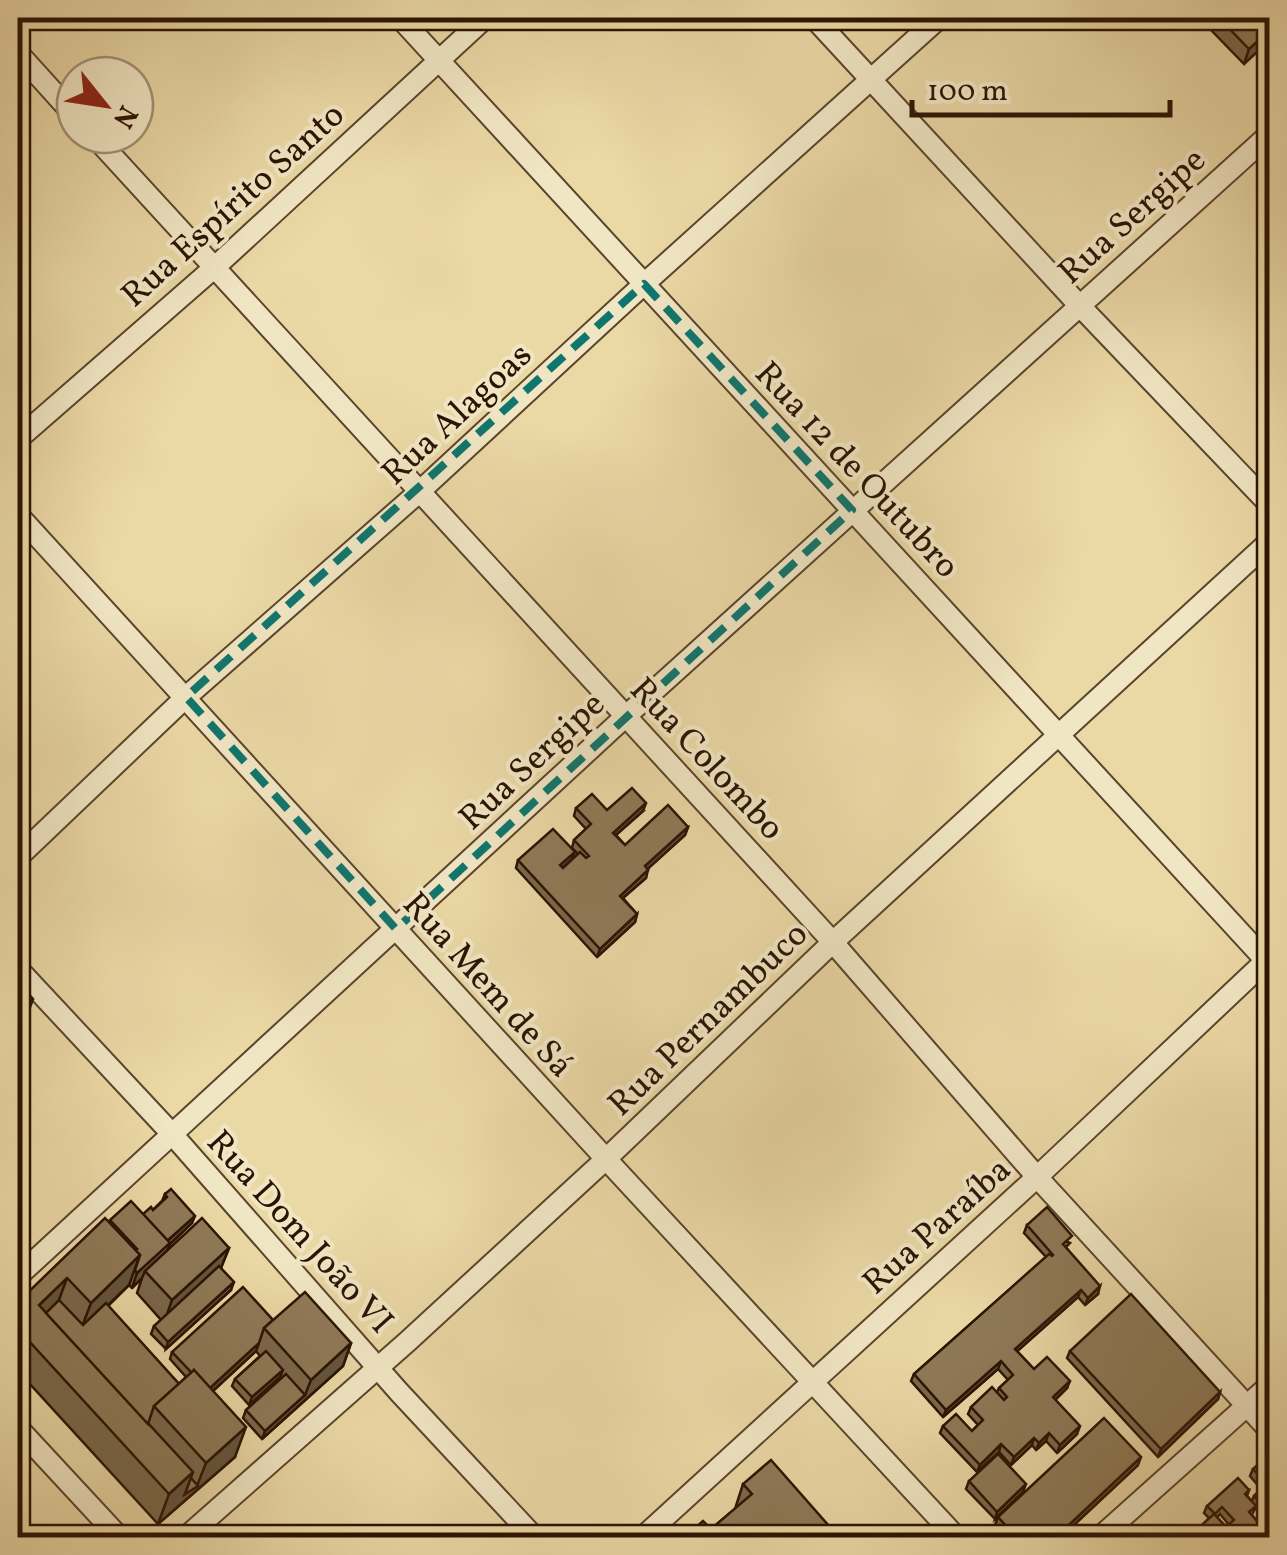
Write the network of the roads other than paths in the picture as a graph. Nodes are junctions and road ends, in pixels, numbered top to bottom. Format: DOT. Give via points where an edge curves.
graph roads {
  1 [pos="25,18"];
  2 [pos="400,18"];
  3 [pos="486,18"];
  4 [pos="814,18"];
  5 [pos="938,18"];
  6 [pos="18,25"];
  7 [pos="18,53"];
  8 [pos="438,60"];
  9 [pos="870,80"];
  10 [pos="55,94"];
  11 [pos="1270,134"];
  12 [pos="111,155"];
  13 [pos="215,267"];
  14 [pos="644,284"];
  15 [pos="1079,305"];
  16 [pos="19,439"];
  17 [pos="419,492"];
  18 [pos="1270,506"];
  19 [pos="852,510"];
  20 [pos="18,515"];
  21 [pos="1270,541"];
  22 [pos="186,697"];
  23 [pos="626,716"];
  24 [pos="1059,735"];
  25 [pos="18,857"];
  26 [pos="396,929"];
  27 [pos="833,942"];
  28 [pos="1268,961"];
  29 [pos="18,969"];
  30 [pos="172,1134"];
  31 [pos="606,1159"];
  32 [pos="1038,1177"];
  33 [pos="18,1276"];
  34 [pos="378,1366"];
  35 [pos="812,1381"];
  36 [pos="1270,1386"];
  37 [pos="1247,1406"];
  38 [pos="18,1428"];
  39 [pos="1270,1430"];
  40 [pos="120,1538"];
  41 [pos="185,1538"];
  42 [pos="535,1538"];
  43 [pos="642,1538"];
  44 [pos="957,1538"];
  45 [pos="1100,1538"];
  1 -- 6 [label="street"];
  2 -- 8 [label="street, Rua 12 de Outubro"];
  3 -- 8 [label="street, Rua Espírito Santo"];
  4 -- 9 [label="street"];
  5 -- 9 [label="street, Rua Alagoas"];
  7 -- 10 [label="street"];
  8 -- 13 [label="street, Rua Espírito Santo"];
  8 -- 14 [label="street, Rua 12 de Outubro"];
  9 -- 14 [label="street, Rua Alagoas"];
  9 -- 15 [label="street"];
  11 -- 15 [label="street, Rua Sergipe"];
  12 -- 13 [label="street, Rua Colombo"];
  13 -- 16 [label="street, Rua Espírito Santo"];
  13 -- 17 [label="street, Rua Colombo"];
  14 -- 17 [label="street, Rua Alagoas"];
  14 -- 19 [label="street, Rua 12 de Outubro"];
  15 -- 18 [label="street"];
  15 -- 19 [label="street, Rua Sergipe"];
  17 -- 22 [label="street, Rua Alagoas"];
  17 -- 23 [label="street, Rua Colombo"];
  19 -- 23 [label="street, Rua Sergipe"];
  19 -- 24 [label="street, Rua 12 de Outubro"];
  20 -- 22 [label="street, Rua Mem de Sá"];
  21 -- 24 [label="street, Rua Pernambuco"];
  22 -- 25 [label="street, Rua Alagoas"];
  22 -- 26 [label="street, Rua Mem de Sá"];
  23 -- 26 [label="street, Rua Sergipe"];
  23 -- 27 [label="street, Rua Colombo"];
  24 -- 27 [label="street, Rua Pernambuco"];
  24 -- 28 [label="street, Rua 12 de Outubro"];
  26 -- 30 [label="street, Rua Sergipe"];
  26 -- 31 [label="street, Rua Mem de Sá"];
  27 -- 31 [label="street, Rua Pernambuco"];
  27 -- 32 [label="street, Rua Colombo"];
  28 -- 32 [label="street, Rua Paraíba"];
  29 -- 30 [label="street, Rua Dom João VI"];
  30 -- 33 [label="street, Rua Sergipe"];
  30 -- 34 [label="street, Rua Dom João VI"];
  31 -- 34 [label="street, Rua Pernambuco"];
  31 -- 35 [label="street, Rua Mem de Sá"];
  32 -- 35 [label="street, Rua Paraíba"];
  32 -- 37 [label="street, Rua Colombo"];
  34 -- 41 [label="street, Rua Pernambuco"];
  34 -- 42 [label="street, Rua Dom João VI"];
  35 -- 43 [label="street, Rua Paraíba"];
  35 -- 44 [label="street, Rua Mem de Sá"];
  36 -- 37 [label="street"];
  37 -- 39 [label="street, Rua Colombo"];
  37 -- 45 [label="street"];
  38 -- 40 [label="street"];
}
